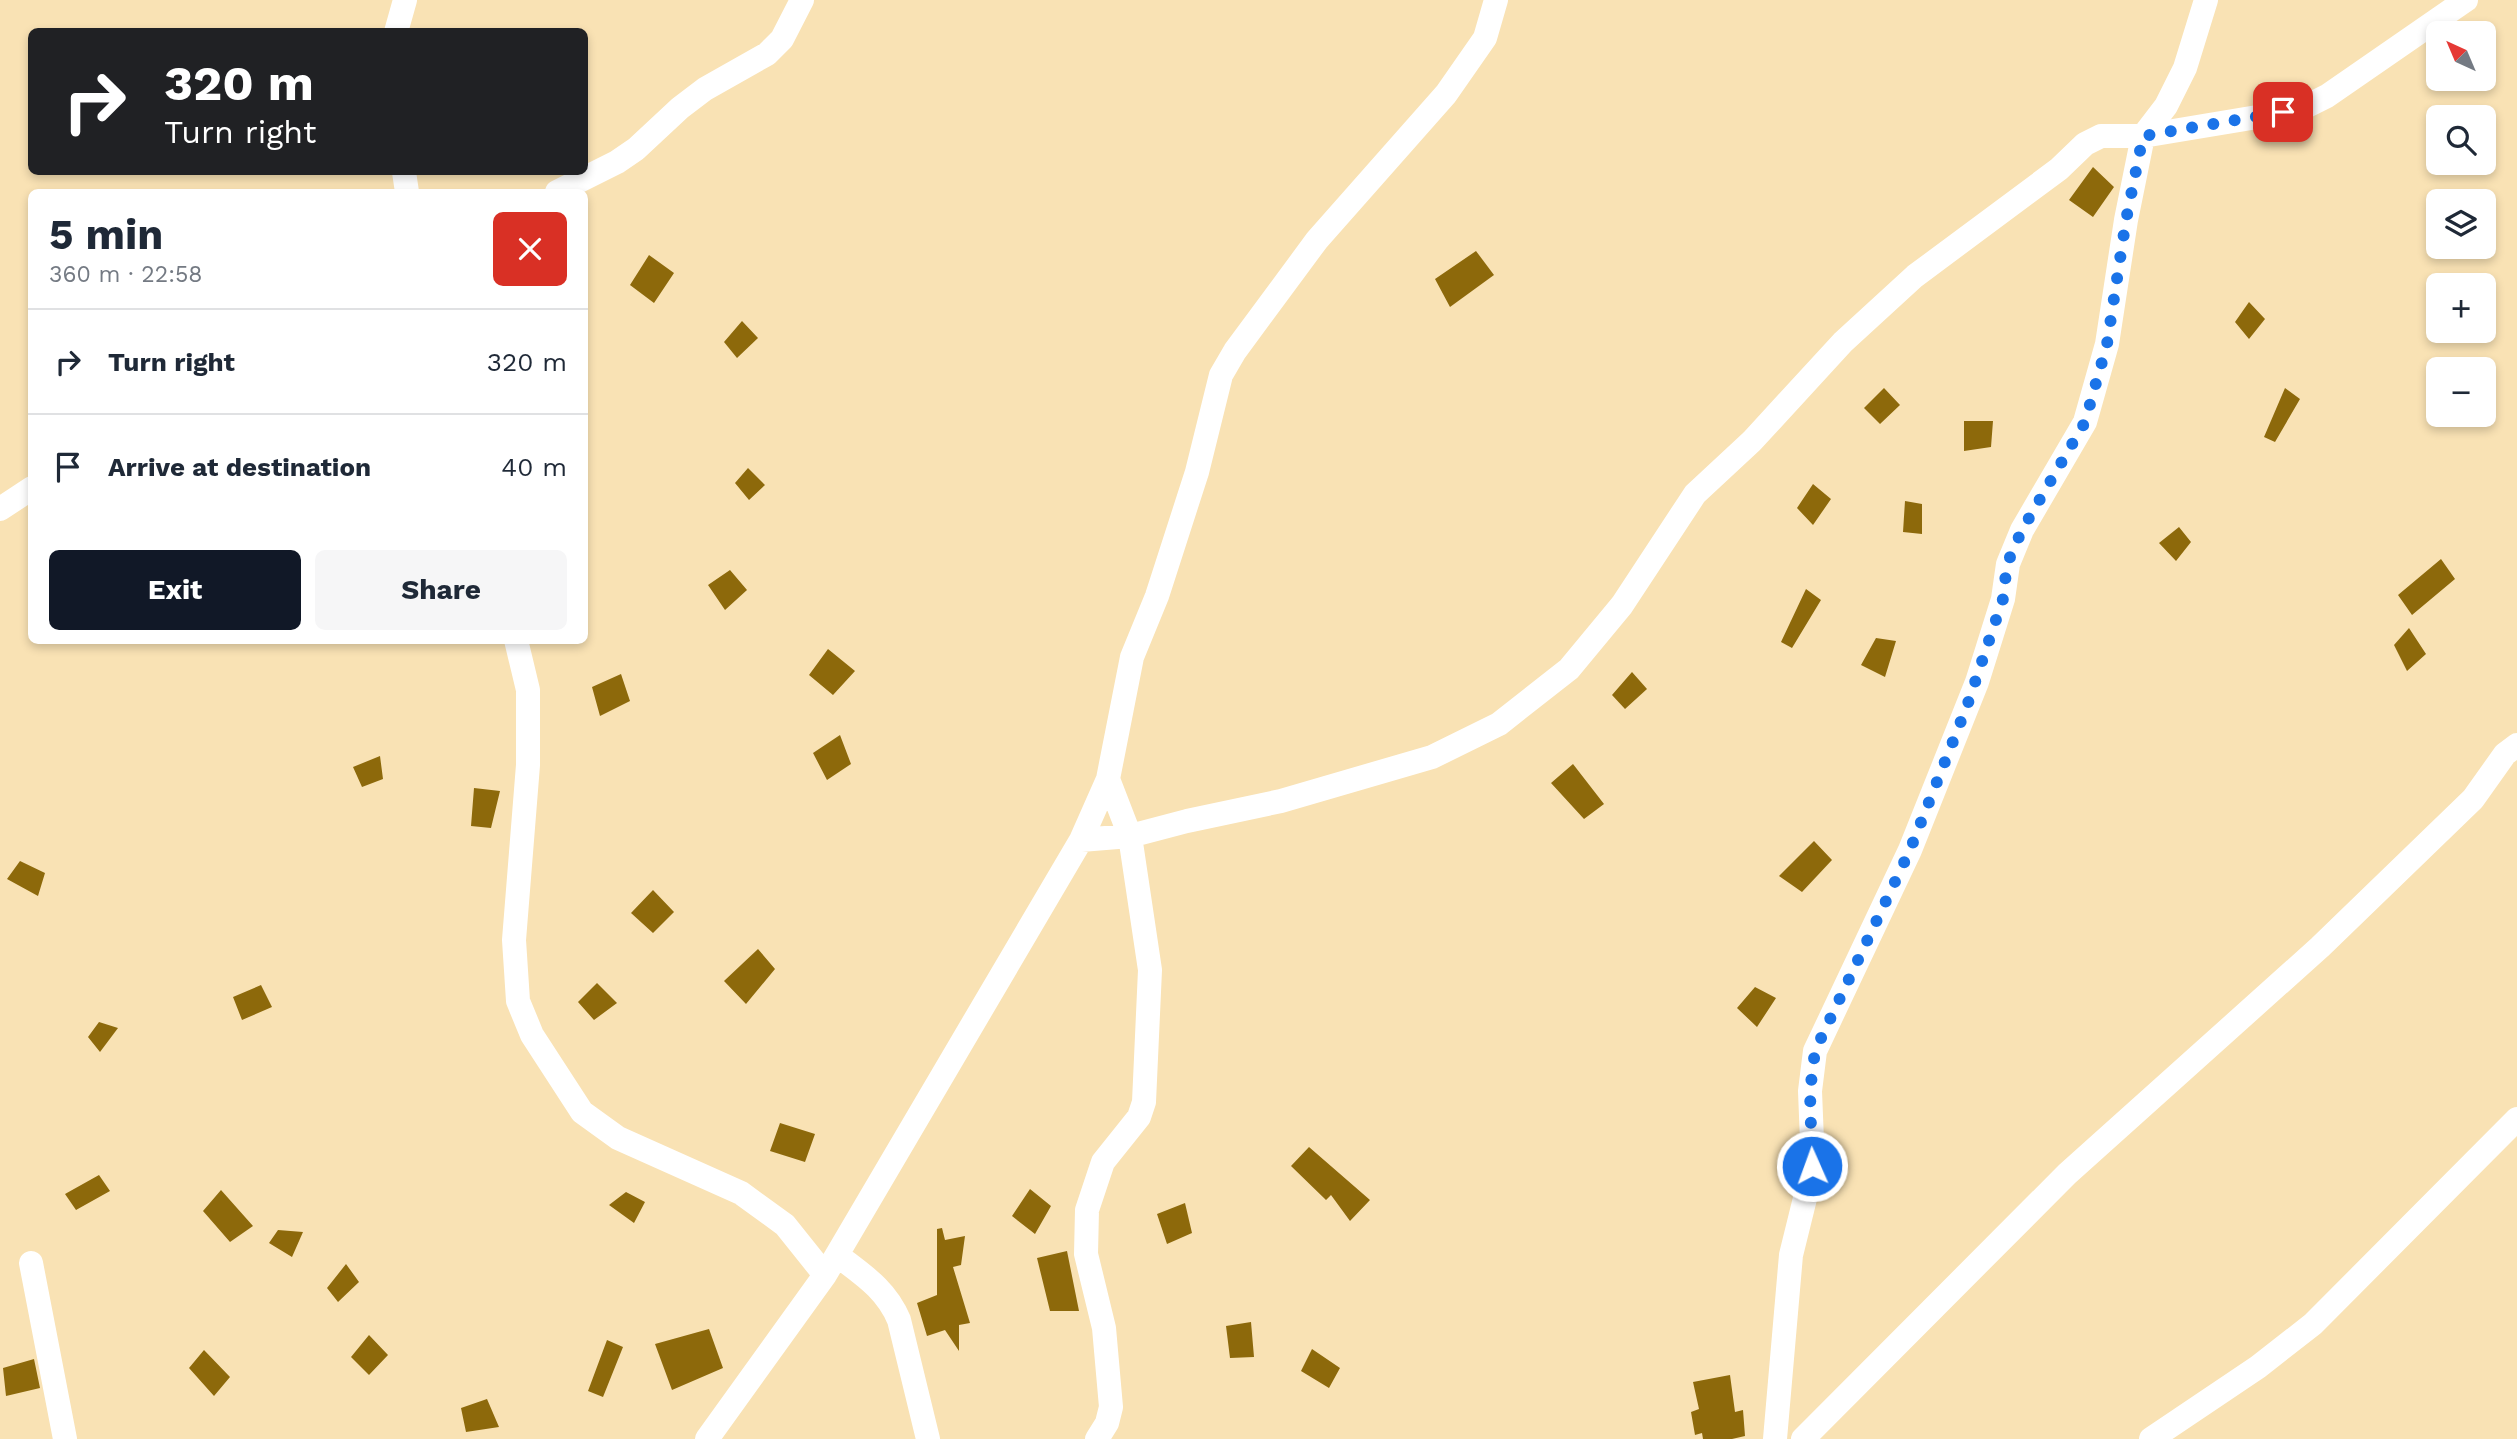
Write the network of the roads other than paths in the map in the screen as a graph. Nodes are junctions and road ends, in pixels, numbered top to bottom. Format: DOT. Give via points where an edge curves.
graph roads {
  1 [pos="405,0"];
  2 [pos="802,0"];
  3 [pos="1496,0"];
  4 [pos="2206,0"];
  5 [pos="2466,0"];
  6 [pos="397,28"];
  7 [pos="2143,136"];
  8 [pos="563,189"];
  9 [pos="28,491"];
  10 [pos="0,509"];
  11 [pos="517,644"];
  12 [pos="2517,745"];
  13 [pos="1108,779"];
  14 [pos="1130,836"];
  15 [pos="1081,840"];
  16 [pos="2517,1119"];
  17 [pos="31,1263"];
  18 [pos="831,1265"];
  19 [pos="65,1439"];
  20 [pos="707,1439"];
  21 [pos="928,1439"];
  22 [pos="1097,1439"];
  23 [pos="1776,1439"];
  24 [pos="1803,1439"];
  25 [pos="2151,1439"];
  1 -- 6 [label="street"];
  2 -- 8 [label="street" via="782,39 766,54 705,89 617,163"];
  3 -- 13 [label="street" via="1485,38 1446,94 1317,240 1221,375 1197,472 1132,657"];
  4 -- 7 [label="street" via="2185,68 2166,106"];
  5 -- 7 [label="street" via="2327,96 2299,110"];
  7 -- 14 [label="street" via="2101,136 2085,144 2060,169 1915,276 1843,342 1752,441 1695,494 1622,605 1569,669 1499,724 1432,757 1281,801"];
  7 -- 23 [label="street" via="2107,344 2085,422 2007,564 2003,599 1972,695 1910,850 1815,1051 1810,1091 1812,1166 1791,1255"];
  9 -- 10 [label="street"];
  11 -- 18 [label="street" via="528,690 528,752 514,940 518,1001 532,1035 582,1112 618,1138 741,1193"];
  12 -- 24 [label="street" via="2505,754 2473,799 2320,947 2067,1174"];
  13 -- 14 [label="street"];
  13 -- 15 [label="street"];
  14 -- 15 [label="street"];
  14 -- 22 [label="street" via="1150,970 1144,1102 1139,1117 1103,1162 1087,1210 1086,1254 1104,1328 1111,1407"];
  15 -- 18 [label="street"];
  16 -- 25 [label="street" via="2314,1324"];
  17 -- 19 [label="street"];
  18 -- 20 [label="street"];
  18 -- 21 [label="street" via="882,1290 891,1302 900,1320"];
}
